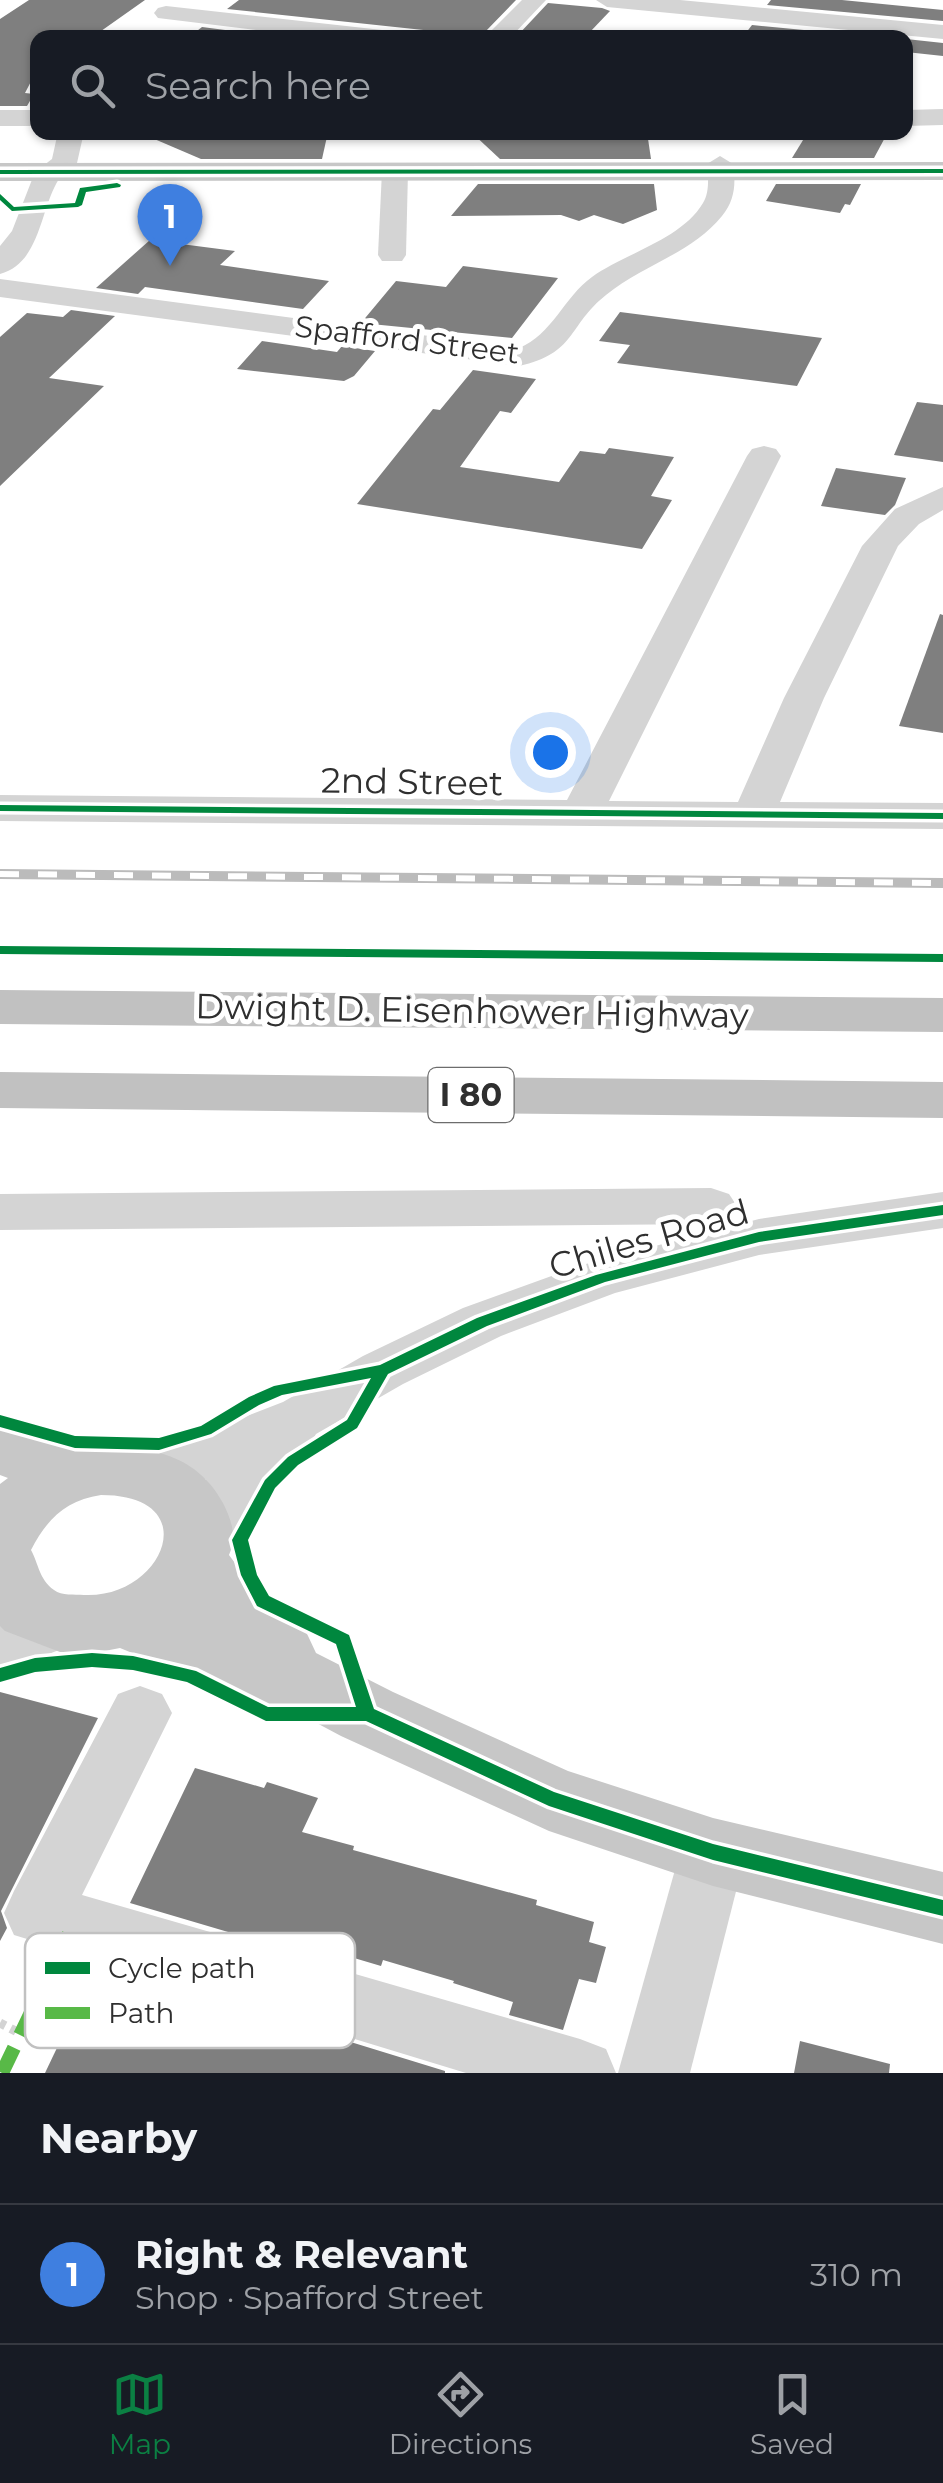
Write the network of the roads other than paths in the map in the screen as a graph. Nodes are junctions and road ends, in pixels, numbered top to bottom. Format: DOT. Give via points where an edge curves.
graph roads {
  1 [pos="535,0"];
  2 [pos="608,0"];
  3 [pos="176,6"];
  4 [pos="744,6"];
  5 [pos="144,29"];
  6 [pos="268,30"];
  7 [pos="504,30"];
  8 [pos="943,32"];
  9 [pos="943,117"];
  10 [pos="0,118"];
  11 [pos="30,118"];
  12 [pos="913,118"];
  13 [pos="56,158"];
  14 [pos="0,162"];
  15 [pos="943,162"];
  16 [pos="721,168"];
  17 [pos="394,170"];
  18 [pos="943,171"];
  19 [pos="0,172"];
  20 [pos="0,182"];
  21 [pos="37,209"];
  22 [pos="598,249"];
  23 [pos="392,255"];
  24 [pos="635,260"];
  25 [pos="0,265"];
  26 [pos="0,288"];
  27 [pos="764,456"];
  28 [pos="943,497"];
  29 [pos="0,808"];
  30 [pos="581,814"];
  31 [pos="754,814"];
  32 [pos="943,816"];
  33 [pos="0,1007"];
  34 [pos="943,1016"];
  35 [pos="0,1090"];
  36 [pos="943,1100"];
  37 [pos="711,1206"];
  38 [pos="943,1210"];
  39 [pos="0,1212"];
  40 [pos="303,1417"];
  41 [pos="0,1449"];
  42 [pos="112,1471"];
  43 [pos="0,1543"];
  44 [pos="198,1549"];
  45 [pos="0,1557"];
  46 [pos="0,1569"];
  47 [pos="62,1630"];
  48 [pos="289,1673"];
  49 [pos="140,1713"];
  50 [pos="713,1852"];
  51 [pos="943,1908"];
  52 [pos="106,1933"];
  53 [pos="355,2007"];
  54 [pos="580,2073"];
  55 [pos="654,2073"];
  1 -- 7 [label="street"];
  2 -- 4 [label="street"];
  3 -- 5 [label="street"];
  3 -- 6 [label="street"];
  4 -- 8 [label="street"];
  9 -- 12 [label="street"];
  10 -- 11 [label="street"];
  13 -- 14 [label="main road"];
  13 -- 16 [label="main road"];
  13 -- 17 [label="main road"];
  13 -- 19 [label="main road"];
  13 -- 21 [label="street"];
  15 -- 16 [label="main road"];
  16 -- 17 [label="main road"];
  16 -- 18 [label="main road"];
  16 -- 24 [label="street, Spafford Street" via="720,197 712,210 689,231"];
  17 -- 23 [label="street"];
  20 -- 21 [label="main road"];
  21 -- 25 [label="street"];
  22 -- 24 [label="street"];
  24 -- 26 [label="street, Spafford Street" via="587,295 550,346 519,357"];
  27 -- 30 [label="street"];
  28 -- 31 [label="street" via="916,508 880,546"];
  29 -- 30 [label="street, 2nd Street"];
  30 -- 31 [label="street, 2nd Street"];
  31 -- 32 [label="street, 2nd Street"];
  33 -- 34 [label="highway, Dwight D. Eisenhower Highway"];
  35 -- 36 [label="highway, I 80"];
  37 -- 39 [label="street"];
  38 -- 40 [label="street, Chiles Road" via="760,1237 602,1278 482,1322"];
  40 -- 42 [label="street" via="189,1462"];
  40 -- 44 [label="street" via="236,1484"];
  41 -- 42 [label="main road" via="44,1464"];
  42 -- 43 [label="main road" via="58,1480 31,1496"];
  42 -- 44 [label="main road" via="152,1476 177,1490 194,1511"];
  44 -- 47 [label="main road" via="169,1596"];
  44 -- 48 [label="main road" via="224,1602 276,1642"];
  45 -- 46 [label="main road"];
  46 -- 47 [label="main road" via="11,1593"];
  47 -- 48 [label="main road" via="206,1652 247,1676"];
  48 -- 50 [label="main road" via="549,1798"];
  49 -- 52 [label="street" via="38,1913"];
  50 -- 51 [label="main road"];
  50 -- 55 [label="street"];
  53 -- 54 [label="street"];
}
